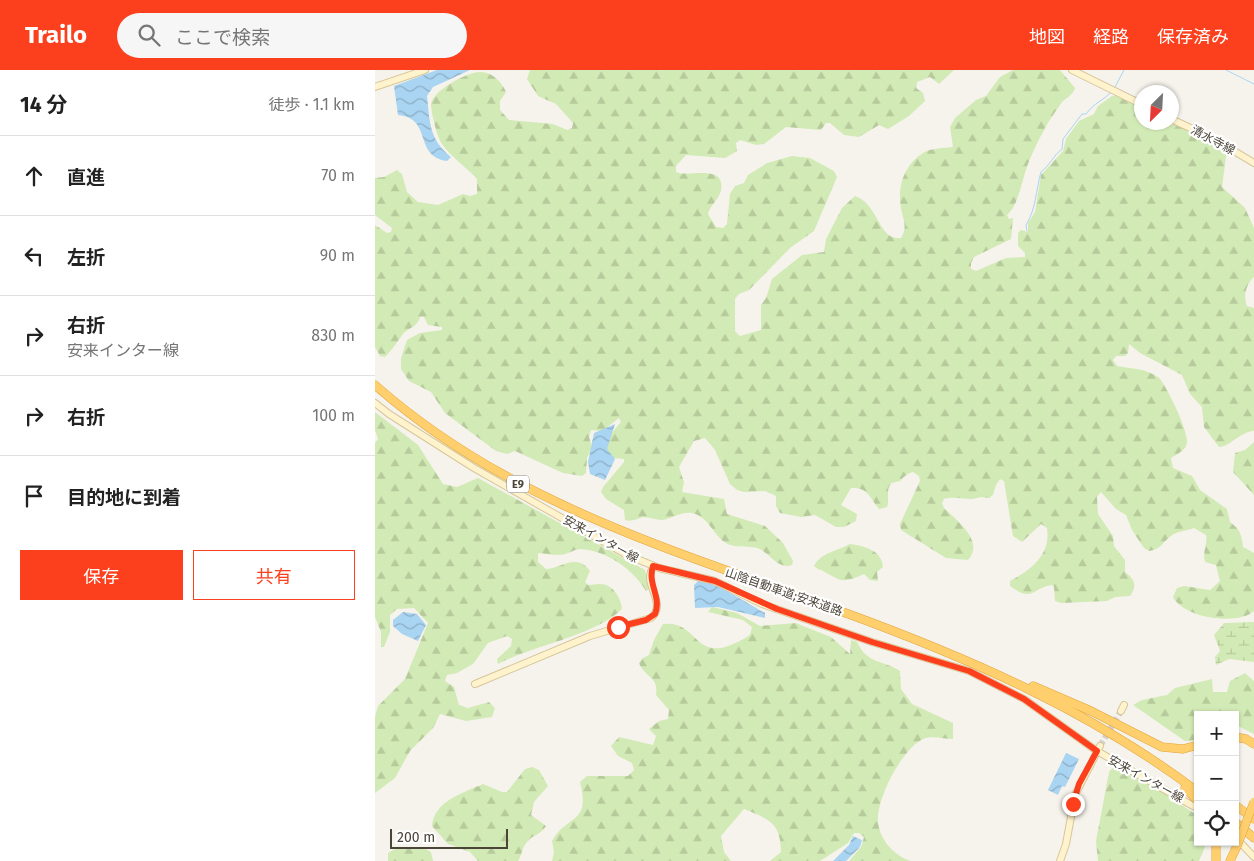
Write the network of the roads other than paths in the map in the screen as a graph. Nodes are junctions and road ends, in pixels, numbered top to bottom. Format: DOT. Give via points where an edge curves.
graph roads {
  1 [pos="425,70"];
  2 [pos="1072,70"];
  3 [pos="375,87"];
  4 [pos="1134,101"];
  5 [pos="1179,123"];
  6 [pos="1254,163"];
  7 [pos="375,385"];
  8 [pos="375,403"];
  9 [pos="653,566"];
  10 [pos="955,655"];
  11 [pos="475,684"];
  12 [pos="1239,734"];
  13 [pos="1239,737"];
  14 [pos="1254,740"];
  15 [pos="1254,744"];
  16 [pos="1194,746"];
  17 [pos="1098,748"];
  18 [pos="1171,773"];
  19 [pos="1194,789"];
  20 [pos="1194,802"];
  21 [pos="1254,802"];
  22 [pos="1194,803"];
  23 [pos="1239,808"];
  24 [pos="1254,813"];
  25 [pos="1254,819"];
  26 [pos="1239,825"];
  27 [pos="1254,838"];
  28 [pos="1239,841"];
  29 [pos="1216,846"];
  30 [pos="1238,847"];
  31 [pos="1254,857"];
  32 [pos="1060,861"];
  33 [pos="1216,861"];
  34 [pos="1230,861"];
  35 [pos="1235,861"];
  1 -- 3 [label="main road"];
  2 -- 4 [label="main road"];
  5 -- 6 [label="main road, 清水寺線"];
  7 -- 10 [label="highway, 山陰自動車道;安来道路 / E9" via="447,442 501,475 575,512 678,554"];
  8 -- 9 [label="main road, 安来インター線" via="424,438 487,476 627,555"];
  9 -- 11 [label="main road" via="650,578 657,605 651,618 590,636"];
  9 -- 17 [label="main road, 安来インター線" via="715,581 777,609 969,671 1031,703"];
  10 -- 16 [label="highway" via="1054,694 1162,746 1183,749"];
  10 -- 18 [label="highway, 山陰自動車道;安来道路 / E9" via="1059,704"];
  12 -- 14 [label="highway"];
  13 -- 15 [label="highway"];
  17 -- 22 [label="main road, 安来インター線"];
  17 -- 32 [label="main road" via="1075,795"];
  18 -- 19 [label="highway, 山陰自動車道;安来道路 / E9"];
  18 -- 20 [label="highway"];
  21 -- 30 [label="highway, bridge"];
  23 -- 25 [label="highway"];
  24 -- 30 [label="highway, bridge"];
  26 -- 27 [label="highway"];
  28 -- 31 [label="main road"];
  29 -- 33 [label="highway"];
  30 -- 34 [label="highway"];
  30 -- 35 [label="highway"];
}
